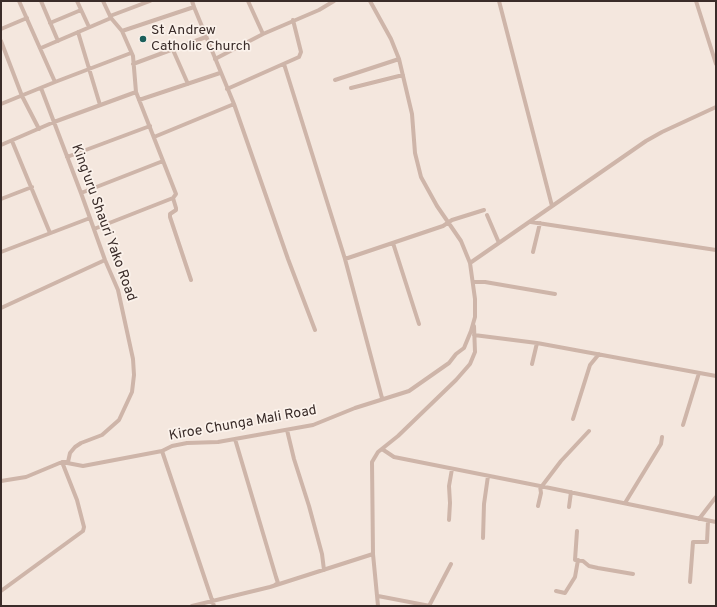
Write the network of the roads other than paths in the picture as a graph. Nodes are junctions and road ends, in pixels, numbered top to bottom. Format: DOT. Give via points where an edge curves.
graph roads {
  1 [pos="19,1"];
  2 [pos="41,1"];
  3 [pos="77,1"];
  4 [pos="102,1"];
  5 [pos="150,1"];
  6 [pos="192,1"];
  7 [pos="248,1"];
  8 [pos="334,1"];
  9 [pos="370,1"];
  10 [pos="500,1"];
  11 [pos="696,1"];
  12 [pos="194,7"];
  13 [pos="81,10"];
  14 [pos="111,17"];
  15 [pos="27,18"];
  16 [pos="293,20"];
  17 [pos="50,23"];
  18 [pos="89,27"];
  19 [pos="1,29"];
  20 [pos="122,31"];
  21 [pos="78,32"];
  22 [pos="263,34"];
  23 [pos="206,37"];
  24 [pos="1,41"];
  25 [pos="58,41"];
  26 [pos="41,48"];
  27 [pos="173,50"];
  28 [pos="132,53"];
  29 [pos="214,59"];
  30 [pos="399,59"];
  31 [pos="133,64"];
  32 [pos="284,64"];
  33 [pos="716,64"];
  34 [pos="90,70"];
  35 [pos="220,73"];
  36 [pos="403,74"];
  37 [pos="335,80"];
  38 [pos="55,82"];
  39 [pos="188,84"];
  40 [pos="41,88"];
  41 [pos="351,88"];
  42 [pos="227,89"];
  43 [pos="136,92"];
  44 [pos="22,96"];
  45 [pos="139,100"];
  46 [pos="1,104"];
  47 [pos="234,104"];
  48 [pos="100,105"];
  49 [pos="716,107"];
  50 [pos="710,110"];
  51 [pos="716,112"];
  52 [pos="54,122"];
  53 [pos="150,126"];
  54 [pos="39,129"];
  55 [pos="154,137"];
  56 [pos="12,141"];
  57 [pos="1,145"];
  58 [pos="67,157"];
  59 [pos="163,160"];
  60 [pos="32,187"];
  61 [pos="81,193"];
  62 [pos="173,198"];
  63 [pos="1,199"];
  64 [pos="552,206"];
  65 [pos="484,210"];
  66 [pos="487,215"];
  67 [pos="90,218"];
  68 [pos="449,222"];
  69 [pos="530,222"];
  70 [pos="540,223"];
  71 [pos="94,229"];
  72 [pos="50,233"];
  73 [pos="393,242"];
  74 [pos="499,243"];
  75 [pos="716,250"];
  76 [pos="1,252"];
  77 [pos="534,252"];
  78 [pos="344,259"];
  79 [pos="105,260"];
  80 [pos="470,263"];
  81 [pos="192,280"];
  82 [pos="473,282"];
  83 [pos="555,294"];
  84 [pos="1,308"];
  85 [pos="473,322"];
  86 [pos="418,324"];
  87 [pos="315,330"];
  88 [pos="474,335"];
  89 [pos="537,343"];
  90 [pos="599,354"];
  91 [pos="532,364"];
  92 [pos="699,373"];
  93 [pos="716,376"];
  94 [pos="382,398"];
  95 [pos="573,419"];
  96 [pos="683,425"];
  97 [pos="287,430"];
  98 [pos="589,431"];
  99 [pos="662,437"];
  100 [pos="235,439"];
  101 [pos="382,449"];
  102 [pos="162,451"];
  103 [pos="62,462"];
  104 [pos="452,469"];
  105 [pos="488,476"];
  106 [pos="1,481"];
  107 [pos="541,486"];
  108 [pos="571,492"];
  109 [pos="716,497"];
  110 [pos="625,504"];
  111 [pos="538,506"];
  112 [pos="569,507"];
  113 [pos="699,519"];
  114 [pos="449,520"];
  115 [pos="708,521"];
  116 [pos="716,522"];
  117 [pos="577,531"];
  118 [pos="483,538"];
  119 [pos="373,554"];
  120 [pos="578,560"];
  121 [pos="452,564"];
  122 [pos="324,570"];
  123 [pos="634,574"];
  124 [pos="690,582"];
  125 [pos="275,585"];
  126 [pos="1,591"];
  127 [pos="556,591"];
  128 [pos="378,596"];
  129 [pos="212,601"];
  130 [pos="192,606"];
  131 [pos="214,606"];
  132 [pos="378,606"];
  133 [pos="429,606"];
  1 -- 15 [label="street"];
  2 -- 17 [label="street"];
  3 -- 13 [label="street"];
  4 -- 14 [label="street"];
  5 -- 14 [label="street"];
  6 -- 12 [label="street"];
  7 -- 22 [label="street"];
  8 -- 16 [label="street"];
  9 -- 30 [label="street, Kiroe Chunga Mali Road"];
  10 -- 64 [label="street"];
  11 -- 33 [label="street"];
  12 -- 20 [label="street"];
  12 -- 23 [label="street"];
  13 -- 17 [label="street"];
  13 -- 18 [label="street"];
  14 -- 18 [label="street"];
  14 -- 20 [label="street"];
  15 -- 19 [label="street"];
  15 -- 26 [label="street"];
  16 -- 22 [label="street"];
  16 -- 32 [label="street" via="300,55 297,59"];
  17 -- 25 [label="street"];
  18 -- 21 [label="street"];
  20 -- 28 [label="street"];
  21 -- 25 [label="street"];
  21 -- 34 [label="street"];
  22 -- 29 [label="street"];
  23 -- 27 [label="street"];
  23 -- 29 [label="street"];
  24 -- 44 [label="street"];
  25 -- 26 [label="street"];
  26 -- 38 [label="street"];
  27 -- 31 [label="street"];
  27 -- 39 [label="street"];
  28 -- 31 [label="street"];
  28 -- 34 [label="street"];
  29 -- 35 [label="street"];
  30 -- 36 [label="street, Kiroe Chunga Mali Road"];
  30 -- 37 [label="street"];
  31 -- 43 [label="street"];
  32 -- 42 [label="street"];
  32 -- 78 [label="street"];
  34 -- 38 [label="street"];
  34 -- 48 [label="street"];
  35 -- 39 [label="street"];
  35 -- 42 [label="street"];
  36 -- 41 [label="street"];
  36 -- 68 [label="street, Kiroe Chunga Mali Road" via="412,114 418,170 426,189"];
  38 -- 40 [label="street"];
  39 -- 45 [label="street"];
  40 -- 44 [label="street"];
  40 -- 52 [label="street, King'uru Shauri Yako Road"];
  42 -- 47 [label="street"];
  43 -- 45 [label="street"];
  43 -- 48 [label="street"];
  44 -- 46 [label="street"];
  44 -- 54 [label="street"];
  45 -- 53 [label="street"];
  47 -- 55 [label="street"];
  47 -- 87 [label="street"];
  48 -- 52 [label="street"];
  49 -- 50 [label="street"];
  50 -- 51 [label="street"];
  50 -- 64 [label="street" via="646,140"];
  52 -- 54 [label="street"];
  52 -- 58 [label="street, King'uru Shauri Yako Road"];
  53 -- 55 [label="street"];
  53 -- 58 [label="street"];
  54 -- 56 [label="street"];
  55 -- 59 [label="street"];
  56 -- 57 [label="street"];
  56 -- 60 [label="street"];
  58 -- 61 [label="street, King'uru Shauri Yako Road"];
  59 -- 61 [label="street"];
  59 -- 62 [label="street" via="176,194"];
  60 -- 63 [label="street"];
  60 -- 72 [label="street"];
  61 -- 67 [label="street, King'uru Shauri Yako Road"];
  62 -- 71 [label="street"];
  62 -- 81 [label="street" via="176,210 170,217"];
  64 -- 69 [label="street"];
  65 -- 68 [label="street"];
  66 -- 74 [label="street"];
  67 -- 71 [label="street, King'uru Shauri Yako Road"];
  67 -- 72 [label="street"];
  68 -- 73 [label="street"];
  68 -- 80 [label="street, Kiroe Chunga Mali Road" via="461,241"];
  69 -- 70 [label="street"];
  69 -- 74 [label="street"];
  70 -- 75 [label="street"];
  70 -- 77 [label="street"];
  71 -- 79 [label="street, King'uru Shauri Yako Road"];
  72 -- 76 [label="street"];
  73 -- 78 [label="street"];
  73 -- 86 [label="street"];
  74 -- 80 [label="street"];
  78 -- 94 [label="street"];
  79 -- 84 [label="street"];
  79 -- 103 [label="street, King'uru Shauri Yako Road" via="122,304 133,359 132,392 119,420 102,435 75,447 68,462"];
  80 -- 82 [label="street, Kiroe Chunga Mali Road"];
  82 -- 83 [label="street"];
  82 -- 85 [label="street, Kiroe Chunga Mali Road"];
  85 -- 88 [label="street"];
  85 -- 94 [label="street, Kiroe Chunga Mali Road" via="464,348 449,363 409,391"];
  88 -- 89 [label="street"];
  88 -- 101 [label="street" via="475,352 470,364"];
  89 -- 90 [label="street"];
  89 -- 91 [label="street"];
  90 -- 92 [label="street"];
  90 -- 95 [label="street" via="588,370"];
  92 -- 93 [label="street"];
  92 -- 96 [label="street"];
  94 -- 97 [label="street, Kiroe Chunga Mali Road" via="318,423"];
  97 -- 100 [label="street, Kiroe Chunga Mali Road"];
  97 -- 122 [label="street" via="322,554"];
  98 -- 107 [label="street"];
  99 -- 110 [label="street" via="661,444"];
  100 -- 102 [label="street, Kiroe Chunga Mali Road" via="187,443"];
  100 -- 125 [label="street" via="278,583"];
  101 -- 104 [label="street" via="394,457"];
  101 -- 119 [label="street" via="372,462"];
  102 -- 103 [label="street, Kiroe Chunga Mali Road" via="83,466"];
  102 -- 129 [label="street, Kiroe Chunga Mali Road"];
  103 -- 106 [label="street" via="26,477"];
  103 -- 126 [label="street" via="76,500 83,531"];
  104 -- 105 [label="street"];
  104 -- 114 [label="street"];
  105 -- 107 [label="street"];
  105 -- 118 [label="street"];
  107 -- 108 [label="street"];
  107 -- 111 [label="street" via="542,494"];
  108 -- 110 [label="street"];
  108 -- 112 [label="street"];
  109 -- 113 [label="street"];
  110 -- 113 [label="street"];
  113 -- 115 [label="street"];
  115 -- 116 [label="street"];
  115 -- 124 [label="street" via="707,542 693,542"];
  117 -- 120 [label="street" via="575,560"];
  119 -- 122 [label="street"];
  119 -- 128 [label="street"];
  120 -- 123 [label="street" via="589,566"];
  120 -- 127 [label="street" via="575,577 566,593"];
  121 -- 133 [label="street"];
  122 -- 125 [label="street"];
  125 -- 129 [label="street"];
  128 -- 132 [label="street"];
  128 -- 133 [label="street"];
  129 -- 130 [label="street"];
  129 -- 131 [label="street, Kiroe Chunga Mali Road"];
}
